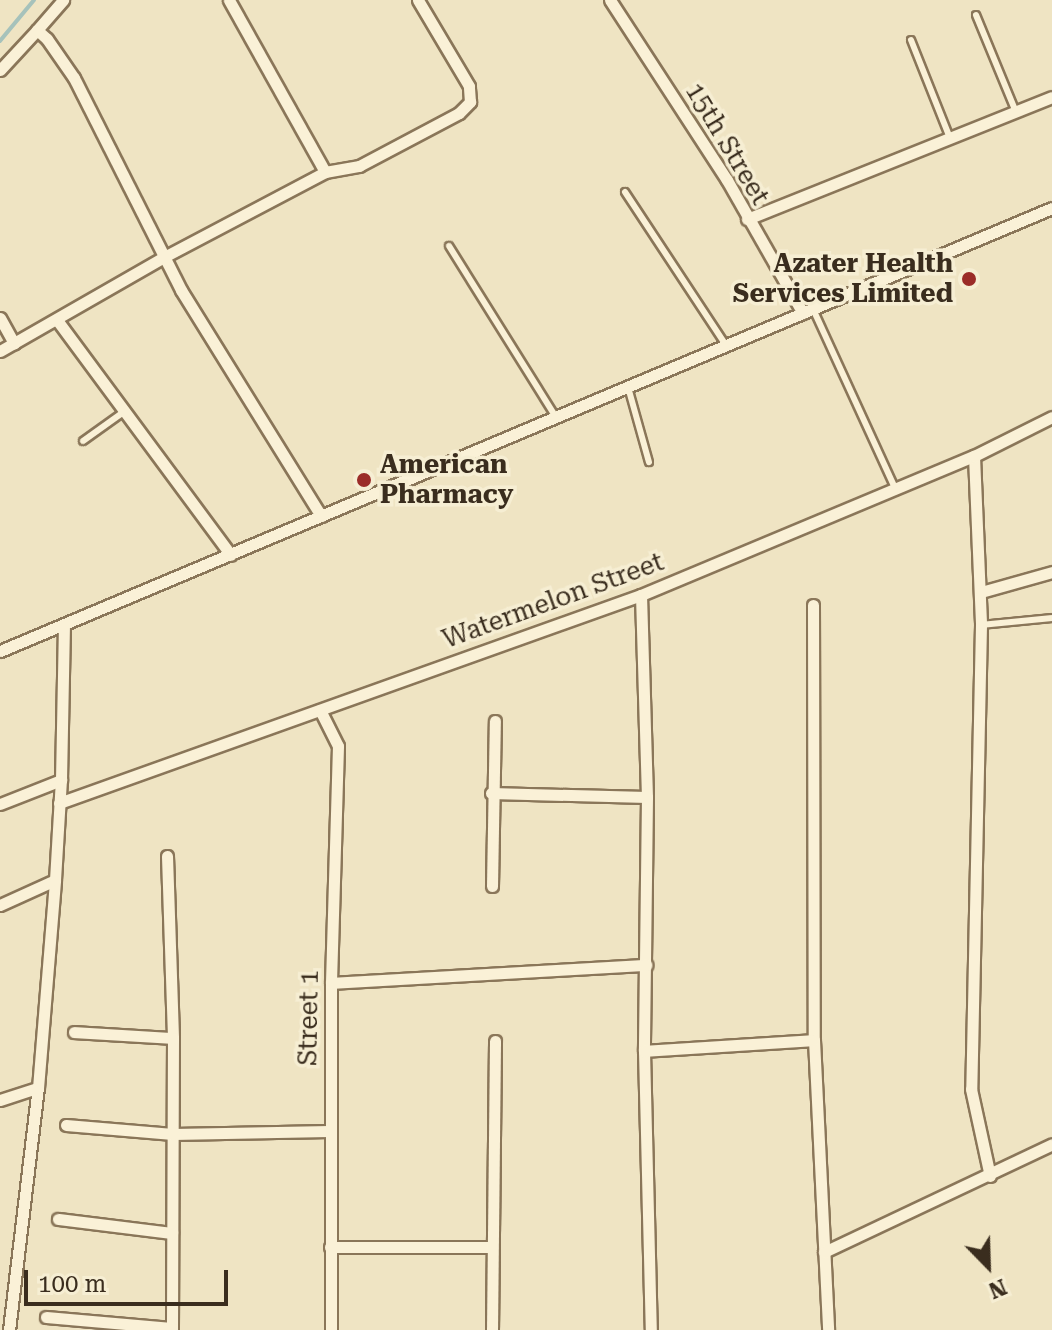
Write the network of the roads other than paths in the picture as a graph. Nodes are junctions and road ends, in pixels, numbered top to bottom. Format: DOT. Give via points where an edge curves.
graph roads {
  1 [pos="63,0"];
  2 [pos="229,0"];
  3 [pos="418,0"];
  4 [pos="610,0"];
  5 [pos="976,15"];
  6 [pos="37,30"];
  7 [pos="911,40"];
  8 [pos="0,70"];
  9 [pos="1052,97"];
  10 [pos="1016,112"];
  11 [pos="950,138"];
  12 [pos="325,172"];
  13 [pos="625,192"];
  14 [pos="1052,208"];
  15 [pos="747,219"];
  16 [pos="449,246"];
  17 [pos="164,257"];
  18 [pos="808,311"];
  19 [pos="0,318"];
  20 [pos="57,320"];
  21 [pos="14,343"];
  22 [pos="726,345"];
  23 [pos="0,351"];
  24 [pos="628,387"];
  25 [pos="125,411"];
  26 [pos="556,417"];
  27 [pos="1052,417"];
  28 [pos="83,441"];
  29 [pos="974,456"];
  30 [pos="649,462"];
  31 [pos="895,488"];
  32 [pos="321,516"];
  33 [pos="231,555"];
  34 [pos="1052,572"];
  35 [pos="981,592"];
  36 [pos="641,595"];
  37 [pos="813,605"];
  38 [pos="1052,618"];
  39 [pos="64,625"];
  40 [pos="981,625"];
  41 [pos="0,651"];
  42 [pos="320,710"];
  43 [pos="495,721"];
  44 [pos="61,780"];
  45 [pos="491,793"];
  46 [pos="647,797"];
  47 [pos="59,803"];
  48 [pos="0,804"];
  49 [pos="167,856"];
  50 [pos="55,880"];
  51 [pos="492,886"];
  52 [pos="0,905"];
  53 [pos="646,965"];
  54 [pos="331,983"];
  55 [pos="74,1032"];
  56 [pos="173,1038"];
  57 [pos="814,1040"];
  58 [pos="495,1041"];
  59 [pos="644,1051"];
  60 [pos="38,1088"];
  61 [pos="0,1100"];
  62 [pos="66,1125"];
  63 [pos="329,1131"];
  64 [pos="173,1134"];
  65 [pos="1052,1144"];
  66 [pos="990,1176"];
  67 [pos="58,1219"];
  68 [pos="172,1233"];
  69 [pos="330,1247"];
  70 [pos="492,1247"];
  71 [pos="824,1252"];
  72 [pos="46,1317"];
  73 [pos="172,1329"];
  74 [pos="9,1330"];
  75 [pos="331,1330"];
  76 [pos="492,1330"];
  77 [pos="651,1330"];
  78 [pos="828,1330"];
  1 -- 6 [label="street"];
  2 -- 12 [label="street"];
  3 -- 12 [label="street" via="462,71 470,102 459,113 359,166"];
  4 -- 15 [label="street, 15th Street"];
  5 -- 10 [label="lane"];
  6 -- 8 [label="street"];
  6 -- 17 [label="street" via="74,78"];
  7 -- 11 [label="lane"];
  9 -- 10 [label="street"];
  10 -- 11 [label="street"];
  11 -- 15 [label="street"];
  12 -- 17 [label="street"];
  13 -- 22 [label="lane"];
  14 -- 18 [label="street"];
  15 -- 18 [label="street, 15th Street"];
  16 -- 26 [label="lane"];
  17 -- 20 [label="street"];
  17 -- 32 [label="street"];
  18 -- 22 [label="street"];
  18 -- 31 [label="lane"];
  19 -- 21 [label="street"];
  20 -- 21 [label="street"];
  20 -- 25 [label="street"];
  21 -- 23 [label="street"];
  22 -- 24 [label="street"];
  24 -- 26 [label="street"];
  24 -- 30 [label="lane"];
  25 -- 28 [label="lane"];
  25 -- 33 [label="street"];
  26 -- 32 [label="street"];
  27 -- 29 [label="street, Watermelon Street"];
  29 -- 31 [label="street, Watermelon Street"];
  29 -- 35 [label="street"];
  31 -- 36 [label="street, Watermelon Street"];
  32 -- 33 [label="street"];
  33 -- 39 [label="street"];
  34 -- 35 [label="street"];
  35 -- 40 [label="street"];
  36 -- 42 [label="street, Watermelon Street"];
  36 -- 46 [label="street"];
  37 -- 57 [label="street"];
  38 -- 40 [label="lane"];
  39 -- 41 [label="street"];
  39 -- 44 [label="street"];
  40 -- 66 [label="street" via="971,1089"];
  42 -- 47 [label="street, Watermelon Street"];
  42 -- 54 [label="street, Street 1" via="338,746"];
  43 -- 45 [label="street"];
  44 -- 47 [label="street"];
  44 -- 48 [label="street"];
  45 -- 46 [label="street"];
  45 -- 51 [label="street"];
  46 -- 53 [label="street"];
  47 -- 50 [label="street"];
  49 -- 56 [label="street"];
  50 -- 52 [label="street"];
  50 -- 60 [label="street"];
  53 -- 54 [label="street"];
  53 -- 59 [label="street"];
  54 -- 63 [label="street, Street 1"];
  55 -- 56 [label="street"];
  56 -- 64 [label="street"];
  57 -- 59 [label="street"];
  57 -- 71 [label="street"];
  58 -- 70 [label="street"];
  59 -- 77 [label="street"];
  60 -- 61 [label="street"];
  60 -- 74 [label="street"];
  62 -- 64 [label="street"];
  63 -- 64 [label="street"];
  63 -- 69 [label="street, Street 1"];
  64 -- 68 [label="street"];
  65 -- 66 [label="street"];
  66 -- 71 [label="street"];
  67 -- 68 [label="street"];
  68 -- 73 [label="street"];
  69 -- 70 [label="street"];
  69 -- 75 [label="street, Street 1"];
  70 -- 76 [label="street"];
  71 -- 78 [label="street"];
  72 -- 73 [label="street"];
}
